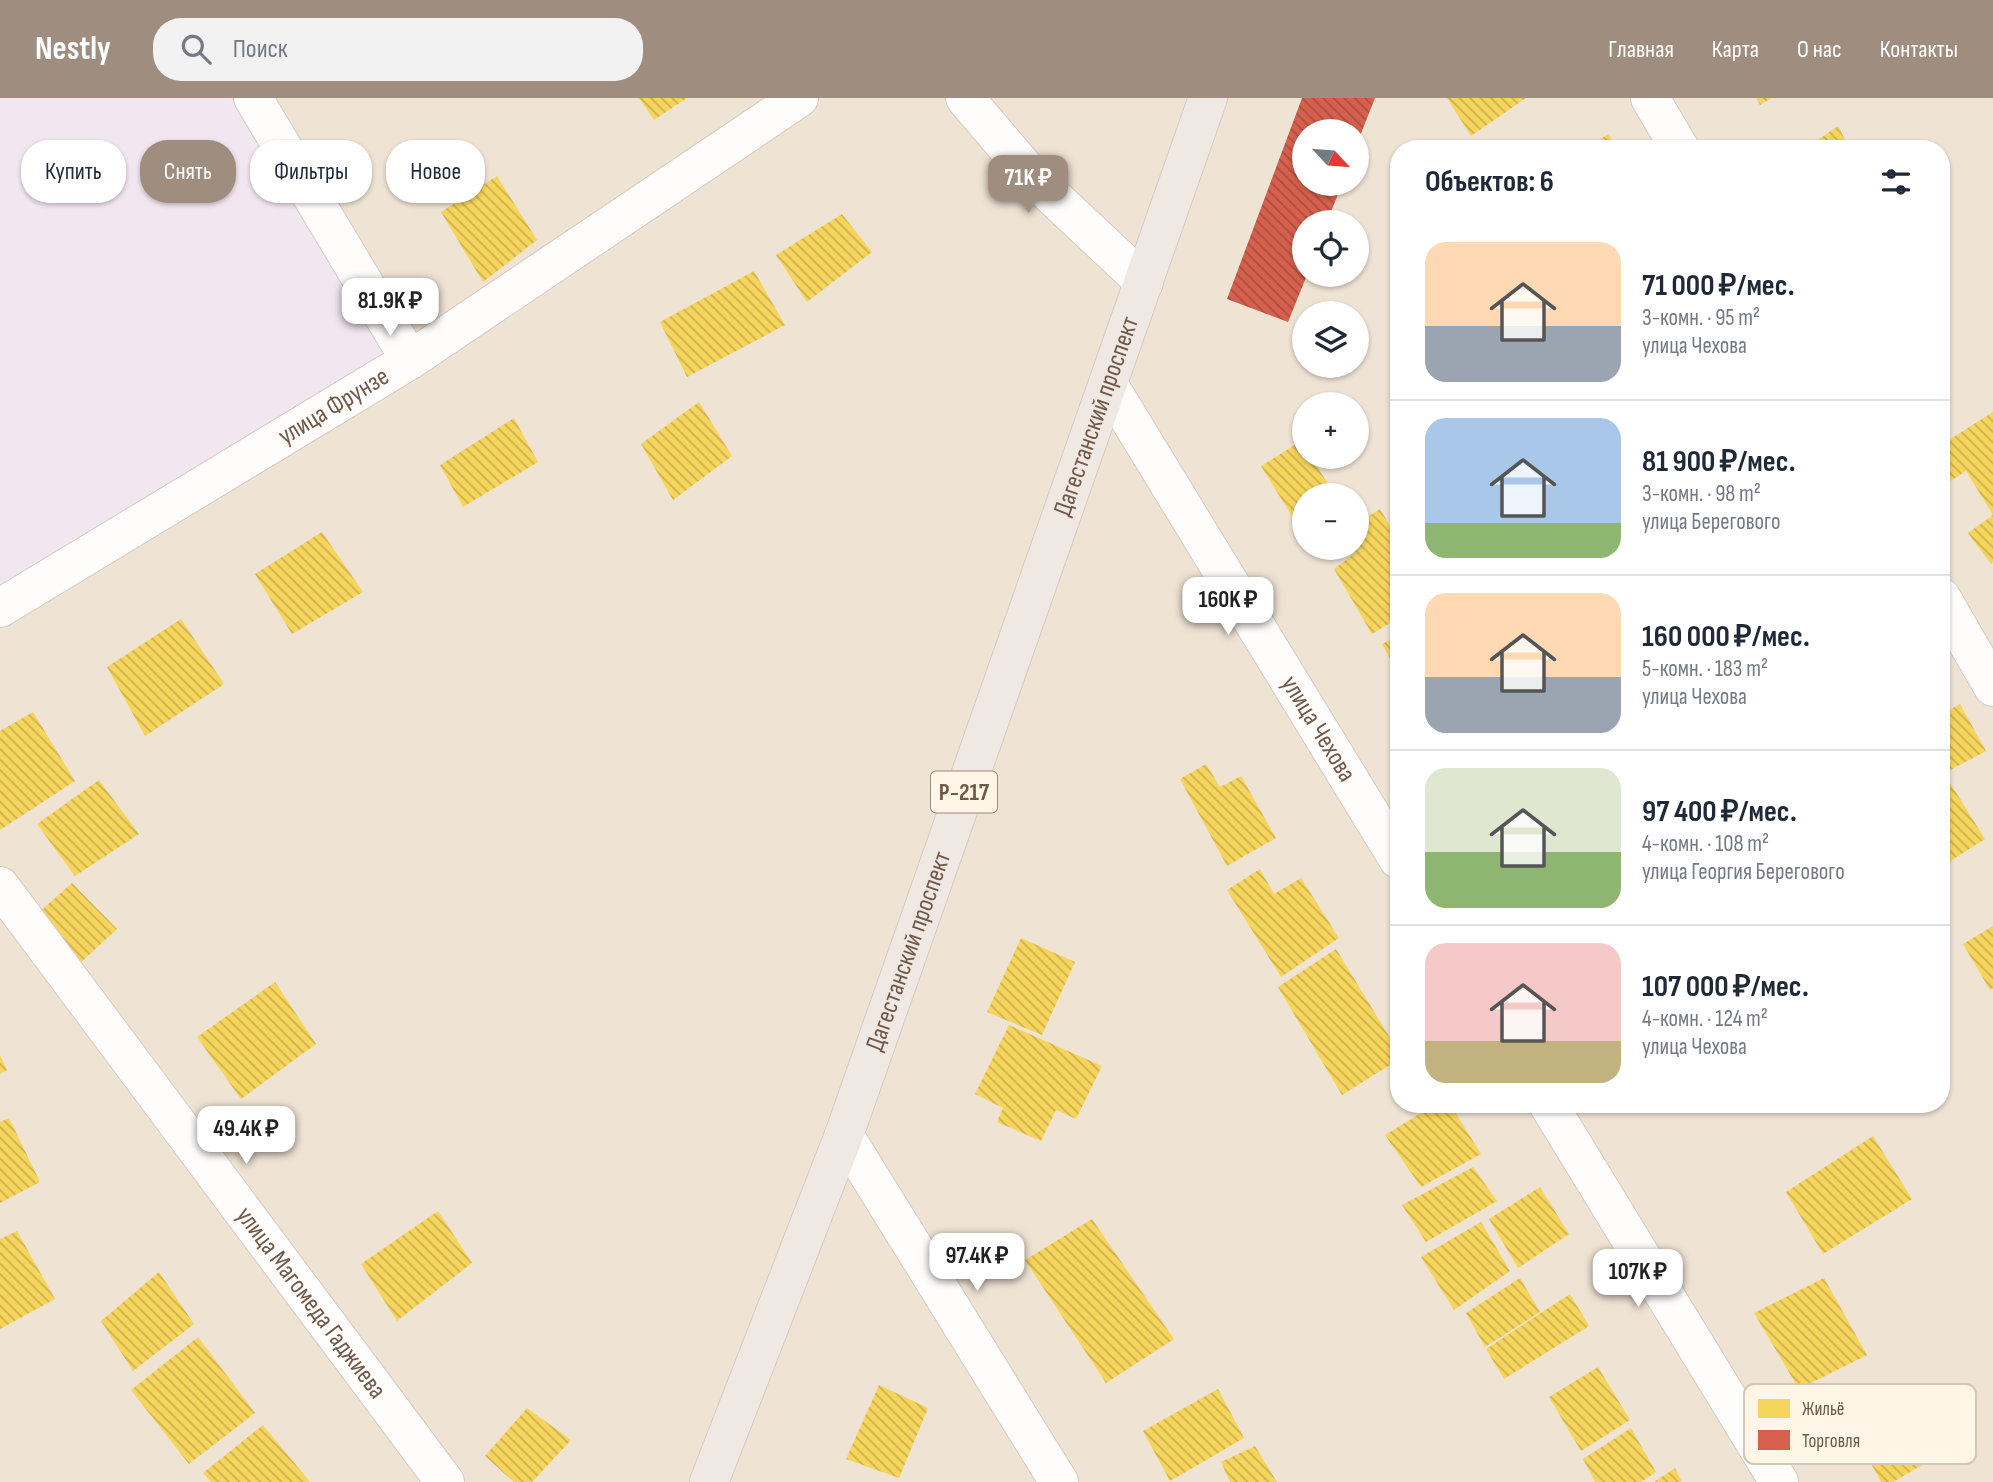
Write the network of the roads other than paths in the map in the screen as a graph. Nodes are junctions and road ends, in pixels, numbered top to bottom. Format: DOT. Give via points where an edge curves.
graph roads {
  1 [pos="253,98"];
  2 [pos="799,98"];
  3 [pos="965,98"];
  4 [pos="1208,98"];
  5 [pos="1650,98"];
  6 [pos="1675,140"];
  7 [pos="1144,282"];
  8 [pos="410,360"];
  9 [pos="1108,384"];
  10 [pos="0,608"];
  11 [pos="1950,613"];
  12 [pos="1993,687"];
  13 [pos="1390,846"];
  14 [pos="0,886"];
  15 [pos="1554,1113"];
  16 [pos="844,1135"];
  17 [pos="1744,1425"];
  18 [pos="1768,1464"];
  19 [pos="445,1482"];
  20 [pos="709,1482"];
  21 [pos="1059,1482"];
  22 [pos="1779,1482"];
  1 -- 8 [label="street"];
  2 -- 8 [label="street, улица Фрунзе"];
  3 -- 7 [label="street" via="1033,178"];
  4 -- 7 [label="highway, Дагестанский проспект / Р-217"];
  5 -- 6 [label="street"];
  7 -- 9 [label="highway, Дагестанский проспект / Р-217"];
  8 -- 10 [label="street, улица Фрунзе"];
  9 -- 13 [label="street, улица Чехова"];
  9 -- 16 [label="highway, Дагестанский проспект / Р-217"];
  11 -- 12 [label="street"];
  14 -- 19 [label="street, улица Магомеда Гаджиева"];
  15 -- 17 [label="street"];
  16 -- 20 [label="highway, Дагестанский проспект / Р-217"];
  16 -- 21 [label="street"];
  18 -- 22 [label="street"];
}
